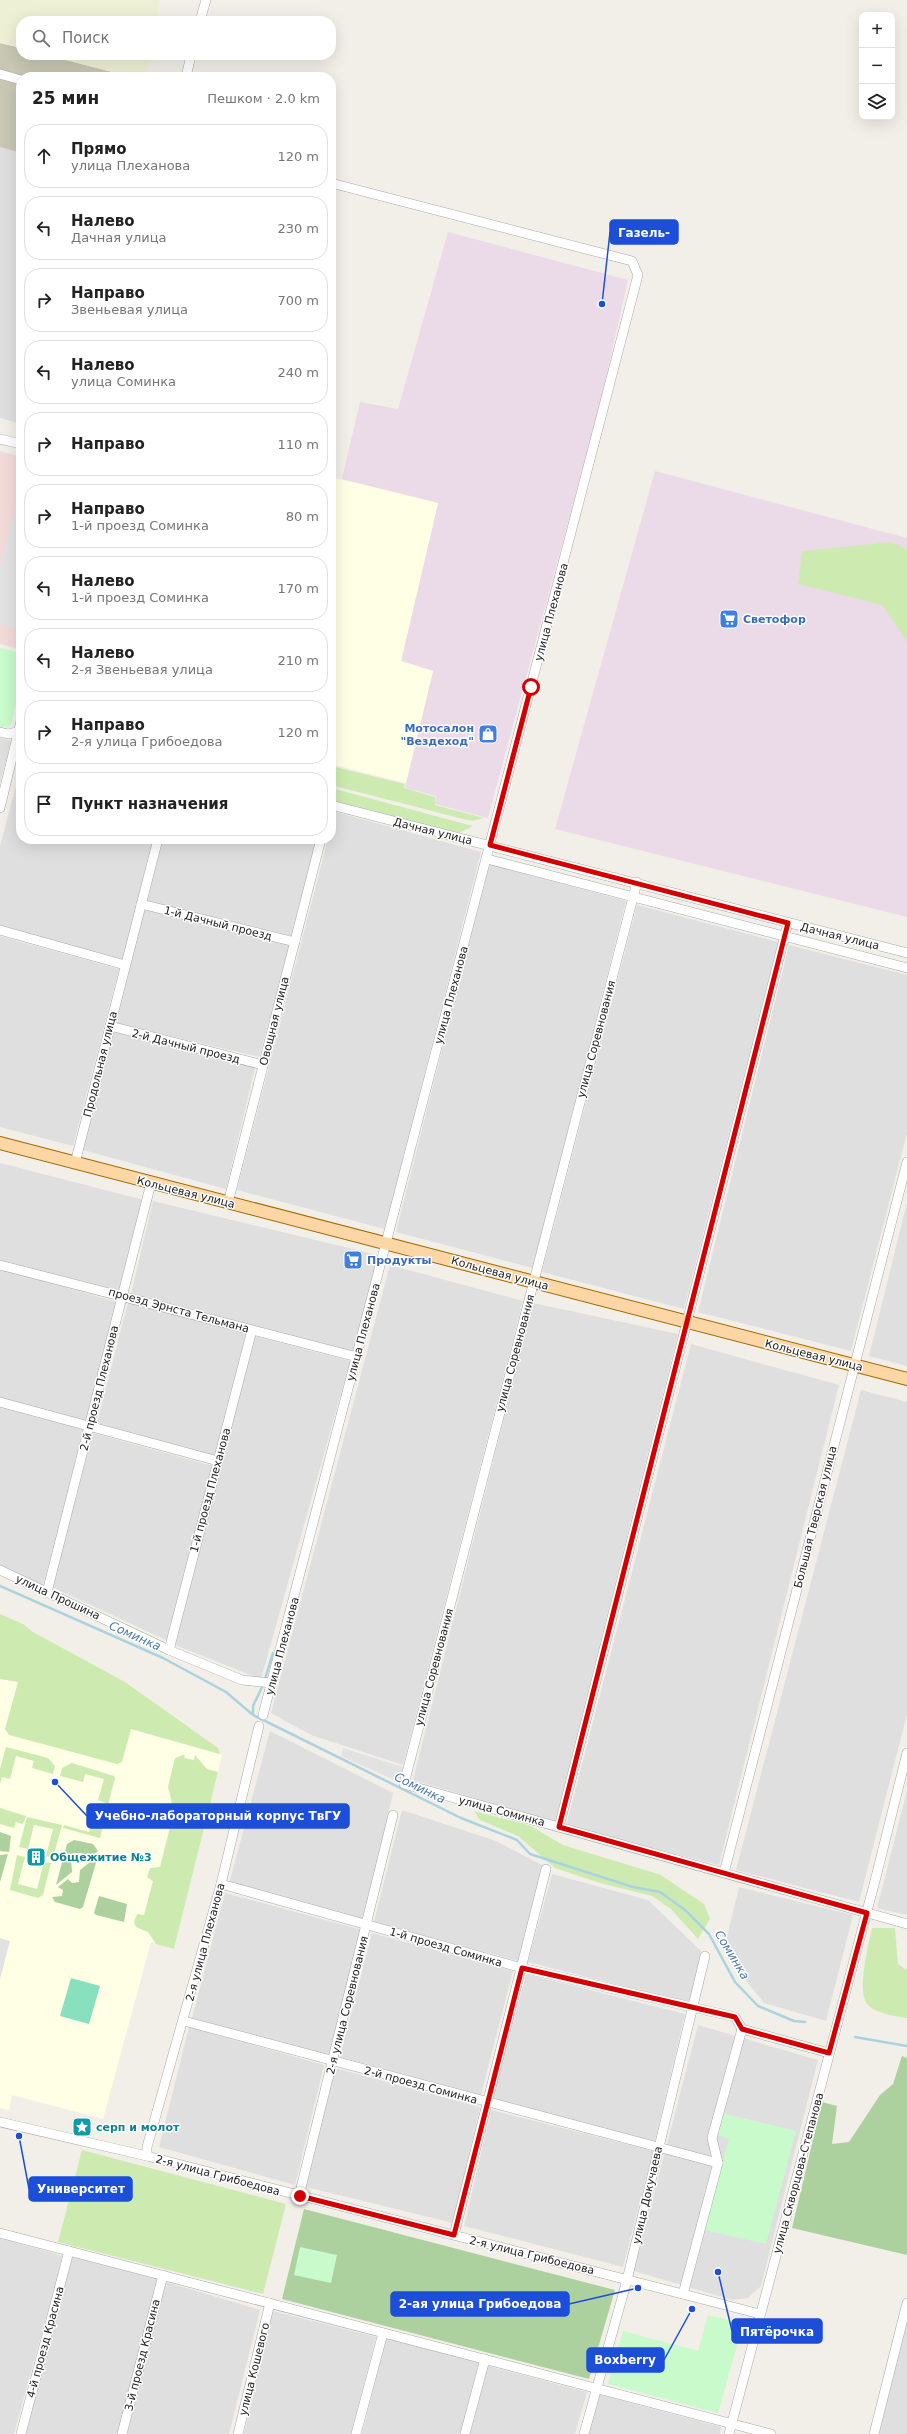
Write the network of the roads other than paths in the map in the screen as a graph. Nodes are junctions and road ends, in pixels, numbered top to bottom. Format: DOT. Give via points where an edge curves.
graph roads {
  1 [pos="206,0"];
  2 [pos="201,16"];
  3 [pos="190,60"];
  4 [pos="187,72"];
  5 [pos="0,74"];
  6 [pos="16,79"];
  7 [pos="336,184"];
  8 [pos="0,439"];
  9 [pos="16,443"];
  10 [pos="0,732"];
  11 [pos="16,732"];
  12 [pos="16,746"];
  13 [pos="336,806"];
  14 [pos="0,808"];
  15 [pos="157,844"];
  16 [pos="320,844"];
  17 [pos="490,845"];
  18 [pos="487,859"];
  19 [pos="637,882"];
  20 [pos="633,897"];
  21 [pos="141,904"];
  22 [pos="788,923"];
  23 [pos="0,930"];
  24 [pos="785,936"];
  25 [pos="295,942"];
  26 [pos="907,953"];
  27 [pos="125,965"];
  28 [pos="907,968"];
  29 [pos="110,1026"];
  30 [pos="263,1065"];
  31 [pos="0,1143"];
  32 [pos="907,1162"];
  33 [pos="75,1163"];
  34 [pos="151,1183"];
  35 [pos="228,1203"];
  36 [pos="386,1244"];
  37 [pos="0,1264"];
  38 [pos="534,1282"];
  39 [pos="122,1295"];
  40 [pos="687,1323"];
  41 [pos="252,1330"];
  42 [pos="357,1357"];
  43 [pos="854,1365"];
  44 [pos="907,1380"];
  45 [pos="0,1402"];
  46 [pos="89,1426"];
  47 [pos="218,1461"];
  48 [pos="0,1570"];
  49 [pos="47,1592"];
  50 [pos="169,1650"];
  51 [pos="272,1683"];
  52 [pos="263,1715"];
  53 [pos="259,1726"];
  54 [pos="907,1752"];
  55 [pos="405,1778"];
  56 [pos="394,1815"];
  57 [pos="559,1827"];
  58 [pos="546,1870"];
  59 [pos="724,1873"];
  60 [pos="221,1884"];
  61 [pos="867,1913"];
  62 [pos="907,1924"];
  63 [pos="366,1925"];
  64 [pos="706,1956"];
  65 [pos="522,1968"];
  66 [pos="692,2007"];
  67 [pos="184,2021"];
  68 [pos="742,2029"];
  69 [pos="829,2053"];
  70 [pos="333,2062"];
  71 [pos="488,2103"];
  72 [pos="0,2122"];
  73 [pos="658,2147"];
  74 [pos="147,2156"];
  75 [pos="718,2163"];
  76 [pos="300,2196"];
  77 [pos="0,2233"];
  78 [pos="454,2235"];
  79 [pos="69,2251"];
  80 [pos="163,2275"];
  81 [pos="627,2280"];
  82 [pos="683,2294"];
  83 [pos="270,2303"];
  84 [pos="907,2303"];
  85 [pos="760,2314"];
  86 [pos="383,2333"];
  87 [pos="485,2359"];
  88 [pos="596,2388"];
  89 [pos="732,2424"];
  90 [pos="21,2434"];
  91 [pos="122,2434"];
  92 [pos="238,2434"];
  93 [pos="356,2434"];
  94 [pos="465,2434"];
  95 [pos="584,2434"];
  96 [pos="729,2434"];
  97 [pos="771,2434"];
  98 [pos="874,2434"];
  1 -- 2 [label="street"];
  3 -- 4 [label="street"];
  5 -- 6 [label="street"];
  7 -- 17 [label="street, улица Плеханова" via="632,261 638,276"];
  8 -- 9 [label="street"];
  10 -- 11 [label="street"];
  12 -- 14 [label="street"];
  13 -- 17 [label="street, Дачная улица"];
  15 -- 21 [label="street, Продольная улица"];
  16 -- 25 [label="street, Овощная улица"];
  17 -- 18 [label="street, улица Плеханова"];
  17 -- 19 [label="street, Дачная улица"];
  18 -- 20 [label="street, Дачная улица"];
  18 -- 36 [label="street, улица Плеханова"];
  19 -- 20 [label="street, улица Соревнования"];
  19 -- 22 [label="street, Дачная улица"];
  20 -- 24 [label="street, Дачная улица"];
  20 -- 38 [label="street, улица Соревнования"];
  21 -- 25 [label="street, 1-й Дачный проезд"];
  21 -- 27 [label="street, Продольная улица"];
  22 -- 24 [label="street"];
  22 -- 26 [label="street, Дачная улица"];
  23 -- 27 [label="street"];
  24 -- 28 [label="street, Дачная улица"];
  24 -- 40 [label="street"];
  25 -- 30 [label="street, Овощная улица"];
  27 -- 29 [label="street, Продольная улица"];
  29 -- 30 [label="street, 2-й Дачный проезд"];
  29 -- 33 [label="street, Продольная улица"];
  30 -- 35 [label="street, Овощная улица"];
  31 -- 33 [label="main road, Кольцевая улица"];
  32 -- 43 [label="street, Большая Тверская улица"];
  33 -- 34 [label="main road, Кольцевая улица"];
  34 -- 35 [label="main road, Кольцевая улица"];
  34 -- 39 [label="street, 2-й проезд Плеханова"];
  35 -- 36 [label="main road, Кольцевая улица"];
  36 -- 38 [label="main road, Кольцевая улица"];
  36 -- 42 [label="street, улица Плеханова"];
  37 -- 39 [label="street, проезд Эрнста Тельмана"];
  38 -- 40 [label="main road, Кольцевая улица"];
  38 -- 55 [label="street, улица Соревнования"];
  39 -- 41 [label="street, проезд Эрнста Тельмана"];
  39 -- 46 [label="street, 2-й проезд Плеханова"];
  40 -- 43 [label="main road, Кольцевая улица"];
  40 -- 57 [label="street"];
  41 -- 42 [label="street, проезд Эрнста Тельмана"];
  41 -- 47 [label="street, 1-й проезд Плеханова"];
  42 -- 51 [label="street, улица Плеханова"];
  43 -- 44 [label="main road, Кольцевая улица"];
  43 -- 59 [label="street, Большая Тверская улица"];
  45 -- 46 [label="street"];
  46 -- 47 [label="street"];
  46 -- 49 [label="street, 2-й проезд Плеханова"];
  47 -- 50 [label="street, 1-й проезд Плеханова"];
  48 -- 49 [label="street, улица Прошина"];
  49 -- 50 [label="street, улица Прошина"];
  50 -- 51 [label="street, улица Прошина" via="242,1680"];
  51 -- 52 [label="street, улица Плеханова"];
  53 -- 60 [label="street, 2-я улица Плеханова"];
  54 -- 61 [label="street, улица Скворцова-Степанова"];
  55 -- 57 [label="street, улица Соминка" via="404,1784"];
  56 -- 63 [label="street, 2-я улица Соревнования"];
  57 -- 59 [label="street, улица Соминка"];
  58 -- 65 [label="street"];
  59 -- 61 [label="street, улица Соминка"];
  60 -- 63 [label="street, 1-й проезд Соминка"];
  60 -- 67 [label="street, 2-я улица Плеханова"];
  61 -- 62 [label="street, улица Соминка"];
  61 -- 69 [label="street, улица Скворцова-Степанова"];
  63 -- 65 [label="street, 1-й проезд Соминка"];
  63 -- 70 [label="street, 2-я улица Соревнования"];
  64 -- 66 [label="street, улица Докучаева"];
  65 -- 66 [label="street, 1-й проезд Соминка"];
  65 -- 71 [label="street"];
  66 -- 68 [label="street, 1-й проезд Соминка" via="735,2017"];
  66 -- 73 [label="street, улица Докучаева"];
  67 -- 70 [label="street, 2-й проезд Соминка"];
  67 -- 74 [label="street, 2-я улица Плеханова" via="147,2147"];
  68 -- 69 [label="street"];
  68 -- 75 [label="street" via="712,2138"];
  69 -- 85 [label="street, улица Скворцова-Степанова"];
  70 -- 71 [label="street, 2-й проезд Соминка"];
  70 -- 76 [label="street, 2-я улица Соревнования"];
  71 -- 73 [label="street, 2-й проезд Соминка"];
  71 -- 78 [label="street"];
  72 -- 74 [label="street, 2-я улица Грибоедова"];
  73 -- 75 [label="street, 2-й проезд Соминка"];
  73 -- 81 [label="street, улица Докучаева"];
  74 -- 76 [label="street, 2-я улица Грибоедова"];
  75 -- 82 [label="street"];
  76 -- 78 [label="street, 2-я улица Грибоедова"];
  77 -- 79 [label="street"];
  78 -- 81 [label="street, 2-я улица Грибоедова"];
  79 -- 80 [label="street"];
  79 -- 90 [label="street, 4-й проезд Красина"];
  80 -- 83 [label="street"];
  80 -- 91 [label="street, 3-й проезд Красина"];
  81 -- 82 [label="street, 2-я улица Грибоедова"];
  81 -- 88 [label="street, улица Докучаева"];
  82 -- 85 [label="street, 2-я улица Грибоедова"];
  83 -- 86 [label="street"];
  83 -- 92 [label="street, улица Кошевого"];
  84 -- 98 [label="street"];
  85 -- 89 [label="street, улица Скворцова-Степанова"];
  86 -- 87 [label="street"];
  86 -- 93 [label="street"];
  87 -- 88 [label="street"];
  87 -- 94 [label="street"];
  88 -- 89 [label="street"];
  88 -- 95 [label="street, улица Докучаева"];
  89 -- 96 [label="street, улица Скворцова-Степанова"];
  89 -- 97 [label="street"];
}
